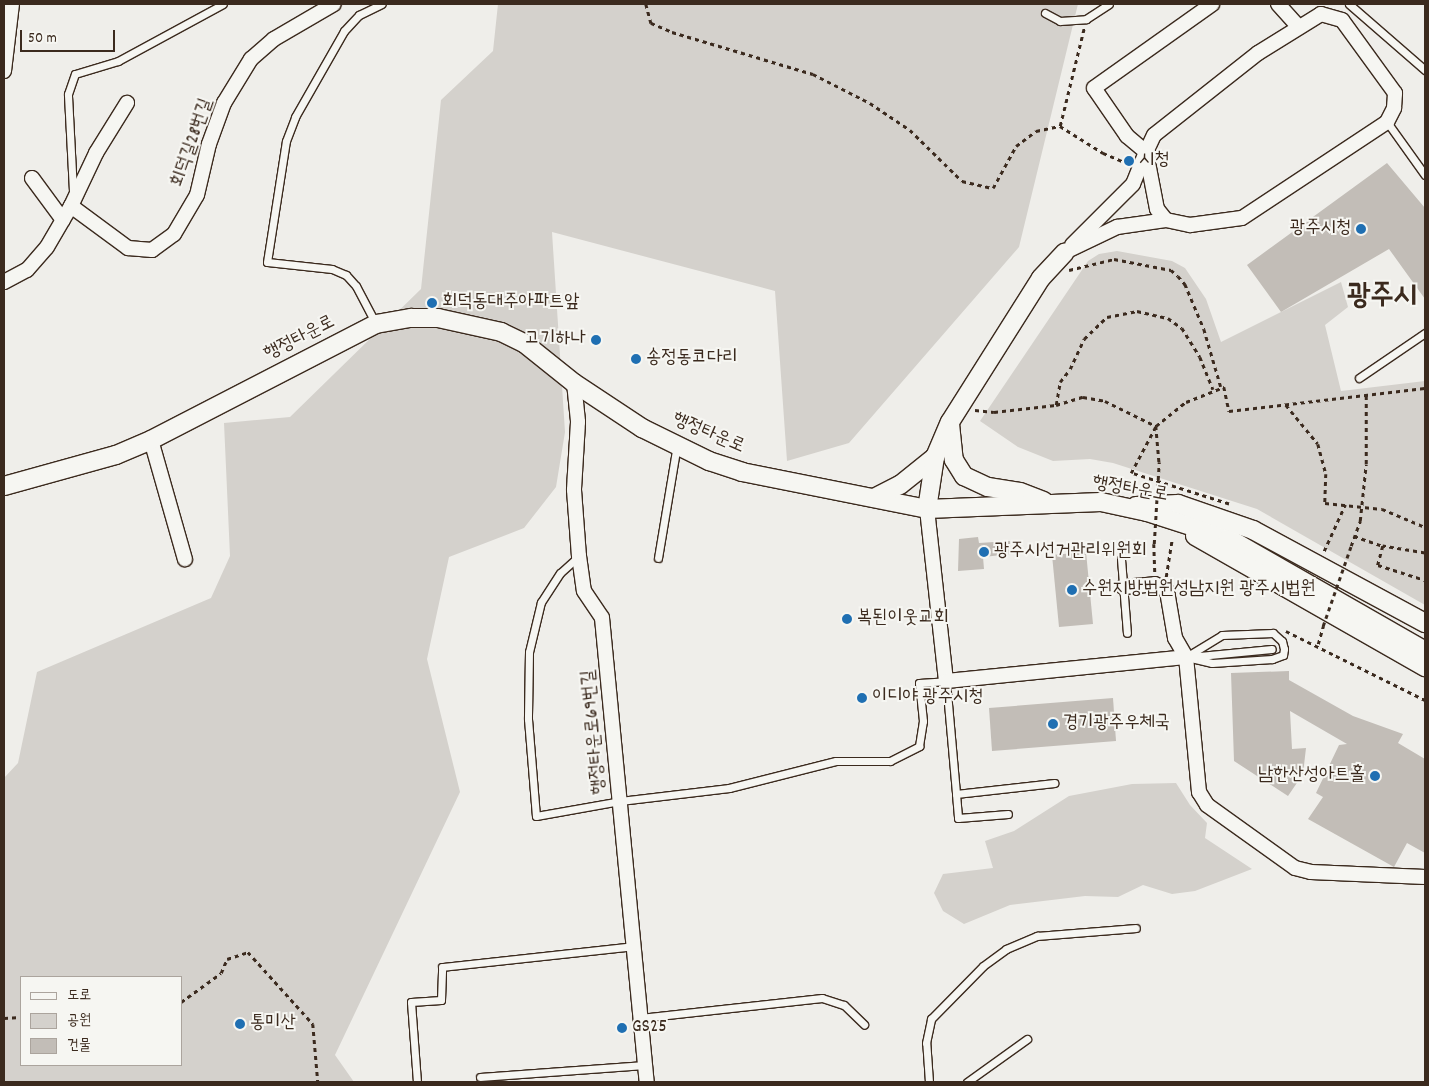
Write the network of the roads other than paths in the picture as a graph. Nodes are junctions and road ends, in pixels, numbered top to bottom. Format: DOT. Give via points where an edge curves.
graph roads {
  1 [pos="12,4"];
  2 [pos="223,4"];
  3 [pos="334,4"];
  4 [pos="382,4"];
  5 [pos="1109,4"];
  6 [pos="1212,4"];
  7 [pos="1278,4"];
  8 [pos="1349,4"];
  9 [pos="1045,14"];
  10 [pos="1299,28"];
  11 [pos="1425,70"];
  12 [pos="4,71"];
  13 [pos="126,103"];
  14 [pos="1387,122"];
  15 [pos="1146,152"];
  16 [pos="1425,175"];
  17 [pos="32,178"];
  18 [pos="71,206"];
  19 [pos="63,220"];
  20 [pos="1166,220"];
  21 [pos="1065,252"];
  22 [pos="4,282"];
  23 [pos="376,324"];
  24 [pos="1425,333"];
  25 [pos="1359,378"];
  26 [pos="574,383"];
  27 [pos="954,415"];
  28 [pos="151,440"];
  29 [pos="677,445"];
  30 [pos="934,457"];
  31 [pos="4,486"];
  32 [pos="874,498"];
  33 [pos="1050,504"];
  34 [pos="1125,507"];
  35 [pos="927,508"];
  36 [pos="579,556"];
  37 [pos="185,558"];
  38 [pos="658,558"];
  39 [pos="1121,559"];
  40 [pos="1123,587"];
  41 [pos="1425,623"];
  42 [pos="1127,633"];
  43 [pos="1272,649"];
  44 [pos="1425,651"];
  45 [pos="1186,657"];
  46 [pos="1425,668"];
  47 [pos="946,681"];
  48 [pos="1054,783"];
  49 [pos="956,794"];
  50 [pos="620,801"];
  51 [pos="1008,814"];
  52 [pos="1425,877"];
  53 [pos="1136,928"];
  54 [pos="634,946"];
  55 [pos="640,1018"];
  56 [pos="864,1024"];
  57 [pos="1027,1039"];
  58 [pos="645,1066"];
  59 [pos="480,1077"];
  60 [pos="417,1082"];
  61 [pos="647,1082"];
  62 [pos="929,1082"];
  63 [pos="967,1082"];
  1 -- 12 [label="street"];
  2 -- 18 [label="lane" via="118,61 75,74 68,94 74,183"];
  3 -- 18 [label="street, 회덕길28번길" via="274,39 251,59 224,103 209,144 197,195 174,234 152,250 128,248"];
  4 -- 23 [label="lane" via="359,15 344,31 295,117 286,141 267,262 332,269 346,276 356,286"];
  5 -- 9 [label="lane" via="1086,19 1060,21"];
  6 -- 15 [label="street" via="1094,88 1127,136"];
  7 -- 10 [label="street"];
  8 -- 11 [label="lane"];
  10 -- 14 [label="street" via="1320,14 1342,20 1394,93 1394,108"];
  10 -- 15 [label="street" via="1258,53 1154,135"];
  13 -- 18 [label="street" via="96,153"];
  14 -- 16 [label="lane"];
  14 -- 20 [label="street" via="1242,218 1190,225"];
  15 -- 20 [label="street" via="1157,209"];
  15 -- 21 [label="street" via="1133,184"];
  17 -- 19 [label="street"];
  18 -- 19 [label="street"];
  19 -- 22 [label="street" via="47,247 27,270"];
  20 -- 21 [label="street" via="1117,227"];
  21 -- 27 [label="street" via="1041,278"];
  23 -- 26 [label="street, 행정타운로" via="411,318 438,318 500,332 544,356"];
  23 -- 28 [label="street, 행정타운로"];
  24 -- 25 [label="lane"];
  26 -- 29 [label="street, 행정타운로" via="642,428"];
  26 -- 36 [label="street, 행정타운로69번길" via="578,422 574,490"];
  27 -- 30 [label="street"];
  27 -- 33 [label="street" via="954,460 964,476 988,488 1020,492"];
  28 -- 31 [label="street, 행정타운로" via="116,455"];
  28 -- 37 [label="street"];
  29 -- 32 [label="street, 행정타운로" via="742,472"];
  29 -- 38 [label="lane"];
  30 -- 32 [label="street" via="900,484"];
  30 -- 35 [label="street"];
  32 -- 35 [label="street, 행정타운로"];
  33 -- 34 [label="street, 행정타운로" via="1101,502"];
  33 -- 35 [label="street, 행정타운로"];
  34 -- 41 [label="street" via="1178,504 1234,522"];
  34 -- 44 [label="street, 행정타운로" via="1197,526 1228,538"];
  34 -- 46 [label="street" via="1232,555"];
  35 -- 47 [label="street"];
  36 -- 50 [label="street, 행정타운로69번길" via="584,591 602,618"];
  36 -- 50 [label="lane" via="560,573 541,602 528,652 528,719 536,816"];
  39 -- 40 [label="lane"];
  40 -- 42 [label="lane"];
  40 -- 45 [label="street" via="1155,584 1167,591 1174,638"];
  43 -- 45 [label="lane"];
  45 -- 45 [label="lane" via="1212,663 1272,659 1282,655 1284,648 1282,641 1273,633 1230,634 1216,636"];
  45 -- 47 [label="street"];
  45 -- 52 [label="street" via="1199,792 1207,805 1295,868 1311,872"];
  47 -- 49 [label="lane"];
  47 -- 50 [label="lane" via="919,683 923,721 919,746 890,761 836,761 728,788"];
  48 -- 49 [label="lane"];
  49 -- 51 [label="lane" via="958,818"];
  50 -- 54 [label="street, 행정타운로69번길"];
  53 -- 62 [label="lane" via="1037,936 1006,949 983,966 931,1019 926,1042"];
  54 -- 55 [label="street, 행정타운로69번길"];
  54 -- 60 [label="lane" via="442,967 441,1000 411,1002"];
  55 -- 56 [label="lane" via="822,998 844,1004"];
  55 -- 58 [label="street, 행정타운로69번길"];
  57 -- 63 [label="lane"];
  58 -- 59 [label="lane"];
  58 -- 61 [label="street, 행정타운로69번길"];
}
